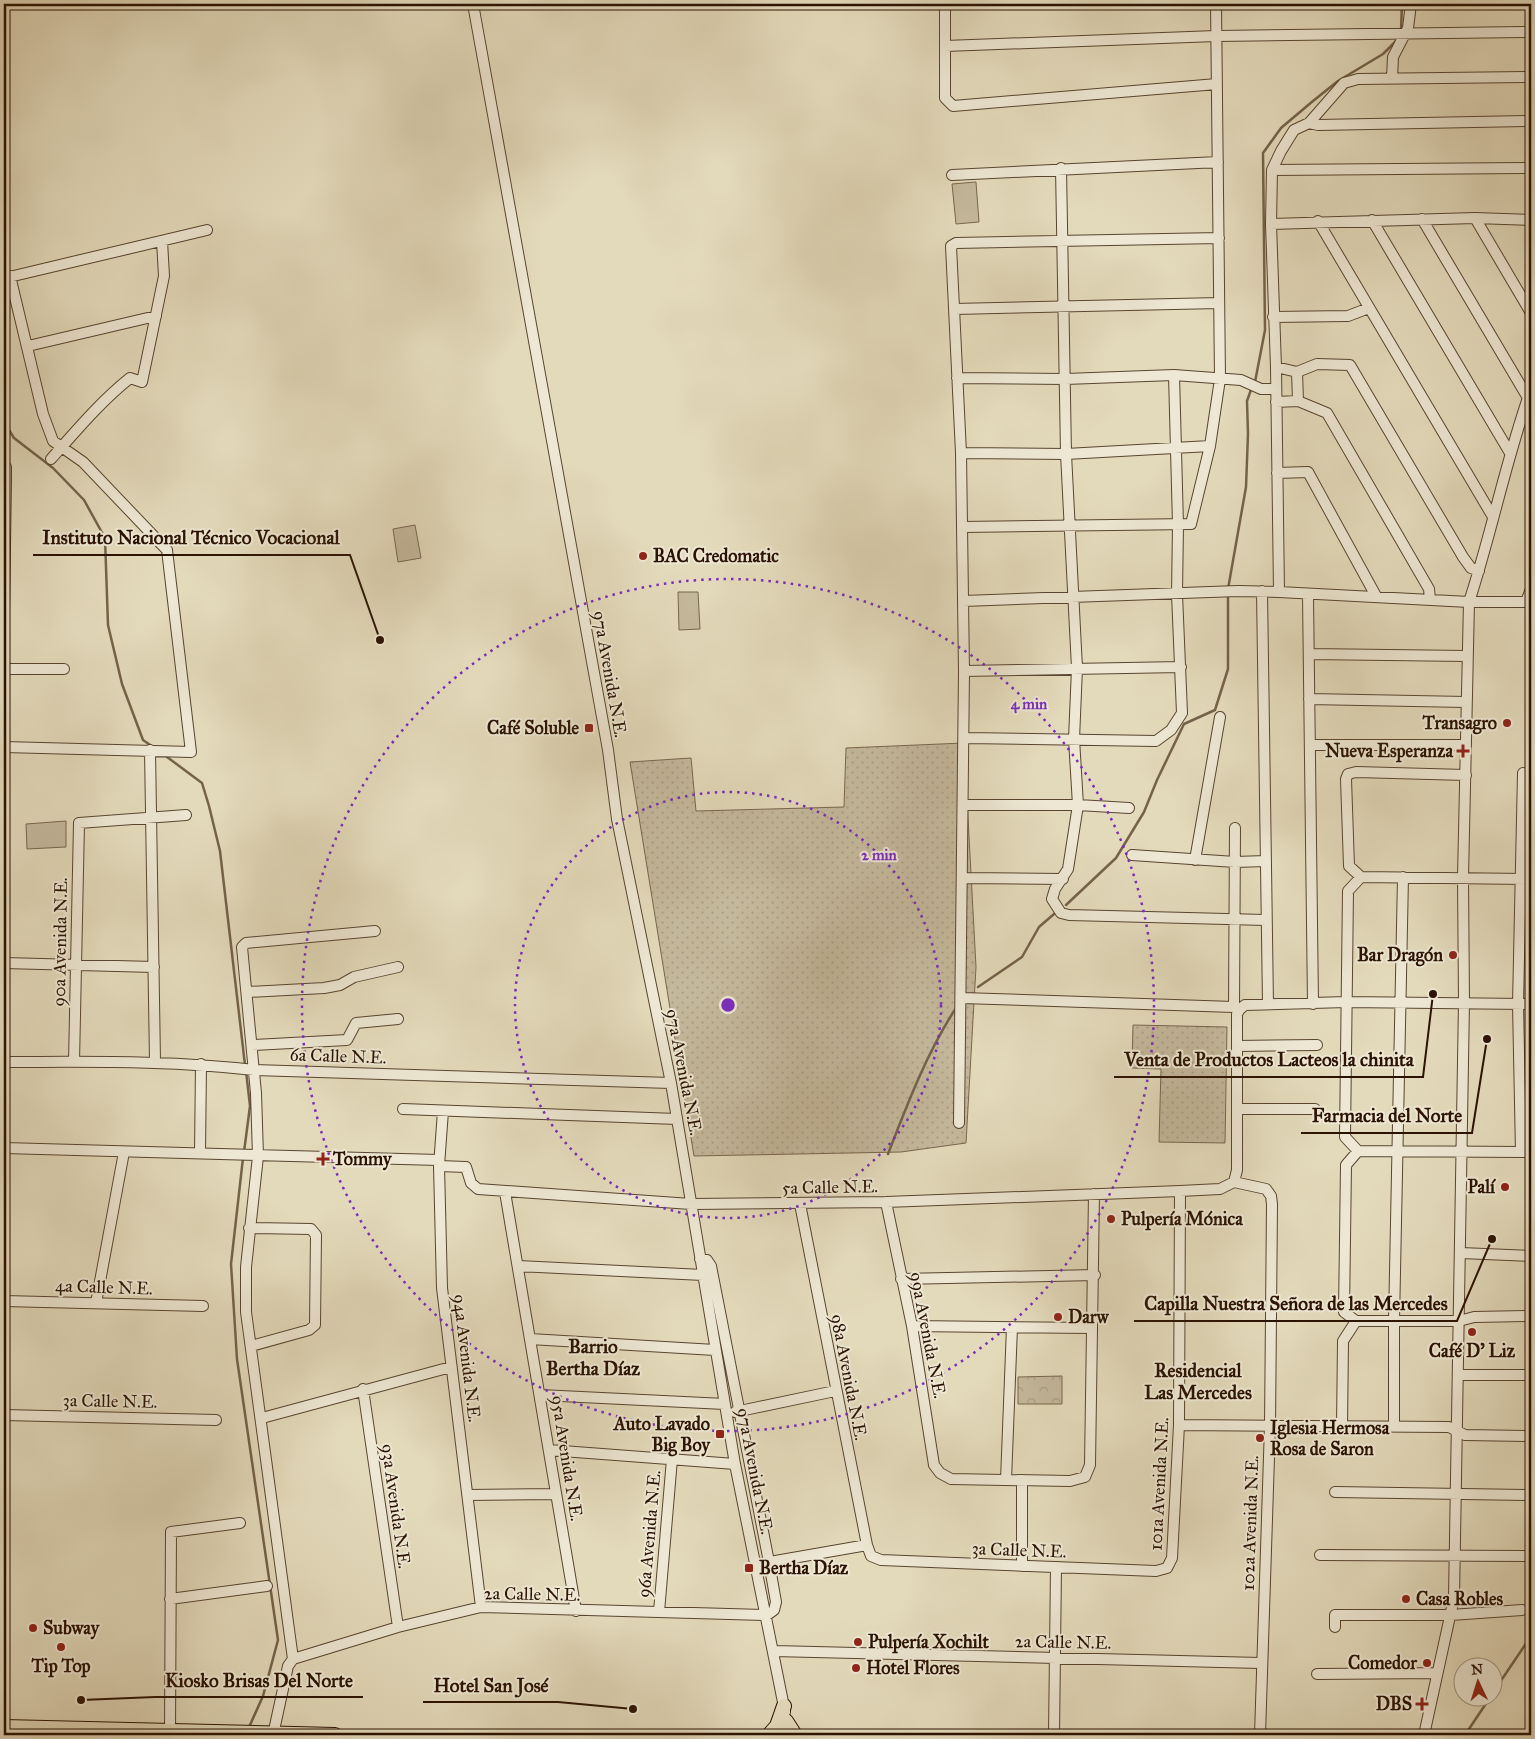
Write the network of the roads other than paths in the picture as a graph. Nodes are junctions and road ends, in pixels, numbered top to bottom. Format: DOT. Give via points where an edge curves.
graph roads {
  1 [pos="473,4"];
  2 [pos="946,4"];
  3 [pos="1216,4"];
  4 [pos="1411,4"];
  5 [pos="1531,32"];
  6 [pos="1404,34"];
  7 [pos="1216,36"];
  8 [pos="945,46"];
  9 [pos="1531,77"];
  10 [pos="1392,78"];
  11 [pos="1217,84"];
  12 [pos="1531,121"];
  13 [pos="1309,123"];
  14 [pos="1218,162"];
  15 [pos="1061,168"];
  16 [pos="1531,168"];
  17 [pos="1272,170"];
  18 [pos="952,175"];
  19 [pos="1475,218"];
  20 [pos="1422,219"];
  21 [pos="1372,220"];
  22 [pos="1531,220"];
  23 [pos="1318,221"];
  24 [pos="1271,224"];
  25 [pos="207,230"];
  26 [pos="1218,238"];
  27 [pos="1062,240"];
  28 [pos="162,241"];
  29 [pos="7,277"];
  30 [pos="1219,303"];
  31 [pos="1063,307"];
  32 [pos="1369,308"];
  33 [pos="954,309"];
  34 [pos="1531,313"];
  35 [pos="156,316"];
  36 [pos="1273,316"];
  37 [pos="28,346"];
  38 [pos="1276,367"];
  39 [pos="1296,372"];
  40 [pos="1174,375"];
  41 [pos="957,378"];
  42 [pos="1220,378"];
  43 [pos="1065,379"];
  44 [pos="1276,389"];
  45 [pos="1530,394"];
  46 [pos="1298,401"];
  47 [pos="1276,402"];
  48 [pos="1210,446"];
  49 [pos="62,447"];
  50 [pos="1176,448"];
  51 [pos="961,453"];
  52 [pos="1510,453"];
  53 [pos="1066,454"];
  54 [pos="51,459"];
  55 [pos="5,466"];
  56 [pos="1277,473"];
  57 [pos="1493,517"];
  58 [pos="1178,524"];
  59 [pos="1071,525"];
  60 [pos="962,527"];
  61 [pos="1479,571"];
  62 [pos="1531,589"];
  63 [pos="1262,591"];
  64 [pos="1279,592"];
  65 [pos="1177,594"];
  66 [pos="1308,595"];
  67 [pos="1376,596"];
  68 [pos="1073,597"];
  69 [pos="1430,599"];
  70 [pos="963,600"];
  71 [pos="1469,602"];
  72 [pos="1529,602"];
  73 [pos="4,610"];
  74 [pos="1309,654"];
  75 [pos="1467,656"];
  76 [pos="1181,667"];
  77 [pos="1077,668"];
  78 [pos="4,669"];
  79 [pos="64,669"];
  80 [pos="964,671"];
  81 [pos="1310,699"];
  82 [pos="1466,702"];
  83 [pos="1220,717"];
  84 [pos="965,738"];
  85 [pos="1074,739"];
  86 [pos="1310,745"];
  87 [pos="4,746"];
  88 [pos="1466,746"];
  89 [pos="150,750"];
  90 [pos="1522,773"];
  91 [pos="1466,775"];
  92 [pos="1078,804"];
  93 [pos="964,805"];
  94 [pos="1129,808"];
  95 [pos="186,815"];
  96 [pos="152,816"];
  97 [pos="1235,828"];
  98 [pos="1132,855"];
  99 [pos="1195,860"];
  100 [pos="1266,861"];
  101 [pos="1235,862"];
  102 [pos="1361,877"];
  103 [pos="1404,877"];
  104 [pos="963,878"];
  105 [pos="1463,878"];
  106 [pos="1062,879"];
  107 [pos="1526,879"];
  108 [pos="1233,919"];
  109 [pos="1266,920"];
  110 [pos="375,931"];
  111 [pos="4,963"];
  112 [pos="77,965"];
  113 [pos="154,967"];
  114 [pos="398,967"];
  115 [pos="247,992"];
  116 [pos="962,998"];
  117 [pos="1346,1002"];
  118 [pos="1464,1002"];
  119 [pos="1401,1003"];
  120 [pos="1268,1004"];
  121 [pos="1312,1004"];
  122 [pos="1518,1004"];
  123 [pos="1531,1004"];
  124 [pos="1237,1008"];
  125 [pos="398,1019"];
  126 [pos="252,1045"];
  127 [pos="1317,1045"];
  128 [pos="1237,1046"];
  129 [pos="4,1062"];
  130 [pos="74,1062"];
  131 [pos="155,1062"];
  132 [pos="201,1064"];
  133 [pos="254,1070"];
  134 [pos="670,1083"];
  135 [pos="403,1109"];
  136 [pos="1237,1109"];
  137 [pos="1315,1109"];
  138 [pos="442,1111"];
  139 [pos="677,1119"];
  140 [pos="959,1123"];
  141 [pos="4,1148"];
  142 [pos="1358,1151"];
  143 [pos="124,1152"];
  144 [pos="1398,1152"];
  145 [pos="1461,1152"];
  146 [pos="1526,1152"];
  147 [pos="200,1153"];
  148 [pos="253,1155"];
  149 [pos="439,1163"];
  150 [pos="1234,1182"];
  151 [pos="1180,1191"];
  152 [pos="505,1192"];
  153 [pos="1094,1194"];
  154 [pos="886,1202"];
  155 [pos="691,1204"];
  156 [pos="800,1204"];
  157 [pos="249,1228"];
  158 [pos="1460,1253"];
  159 [pos="1531,1256"];
  160 [pos="700,1259"];
  161 [pos="518,1266"];
  162 [pos="703,1275"];
  163 [pos="1095,1276"];
  164 [pos="901,1279"];
  165 [pos="4,1301"];
  166 [pos="96,1303"];
  167 [pos="203,1306"];
  168 [pos="1531,1316"];
  169 [pos="1356,1321"];
  170 [pos="1394,1321"];
  171 [pos="1459,1321"];
  172 [pos="912,1326"];
  173 [pos="1012,1327"];
  174 [pos="1092,1328"];
  175 [pos="530,1339"];
  176 [pos="251,1346"];
  177 [pos="715,1350"];
  178 [pos="451,1366"];
  179 [pos="1458,1375"];
  180 [pos="1531,1375"];
  181 [pos="363,1390"];
  182 [pos="835,1391"];
  183 [pos="540,1395"];
  184 [pos="726,1409"];
  185 [pos="740,1411"];
  186 [pos="4,1415"];
  187 [pos="262,1418"];
  188 [pos="216,1420"];
  189 [pos="1179,1425"];
  190 [pos="1270,1426"];
  191 [pos="1342,1427"];
  192 [pos="1394,1427"];
  193 [pos="1457,1430"];
  194 [pos="1531,1436"];
  195 [pos="549,1450"];
  196 [pos="672,1459"];
  197 [pos="735,1464"];
  198 [pos="1006,1480"];
  199 [pos="1022,1480"];
  200 [pos="1335,1492"];
  201 [pos="556,1494"];
  202 [pos="1456,1494"];
  203 [pos="468,1495"];
  204 [pos="1531,1496"];
  205 [pos="240,1523"];
  206 [pos="867,1545"];
  207 [pos="1320,1555"];
  208 [pos="871,1556"];
  209 [pos="1455,1556"];
  210 [pos="1531,1556"];
  211 [pos="769,1562"];
  212 [pos="757,1564"];
  213 [pos="1022,1566"];
  214 [pos="1056,1568"];
  215 [pos="1167,1568"];
  216 [pos="267,1586"];
  217 [pos="170,1599"];
  218 [pos="481,1607"];
  219 [pos="1522,1610"];
  220 [pos="576,1611"];
  221 [pos="659,1612"];
  222 [pos="767,1615"];
  223 [pos="1451,1615"];
  224 [pos="1335,1626"];
  225 [pos="398,1627"];
  226 [pos="774,1651"];
  227 [pos="1056,1658"];
  228 [pos="293,1659"];
  229 [pos="1261,1663"];
  230 [pos="1437,1673"];
  231 [pos="1317,1674"];
  232 [pos="784,1706"];
  233 [pos="786,1721"];
  234 [pos="4,1727"];
  235 [pos="170,1731"];
  236 [pos="273,1734"];
  237 [pos="336,1735"];
  238 [pos="769,1735"];
  239 [pos="787,1735"];
  240 [pos="795,1735"];
  241 [pos="1054,1735"];
  242 [pos="1260,1735"];
  243 [pos="1424,1735"];
  1 -- 134 [label="street, 97a Avenida N.E." via="608,750 617,819"];
  2 -- 8 [label="street"];
  3 -- 7 [label="street"];
  4 -- 6 [label="street"];
  5 -- 6 [label="street"];
  6 -- 7 [label="street"];
  6 -- 10 [label="street" via="1393,57"];
  7 -- 8 [label="street"];
  7 -- 11 [label="street"];
  8 -- 11 [label="street" via="945,98 953,106"];
  9 -- 10 [label="street"];
  10 -- 13 [label="street" via="1358,79 1344,83"];
  11 -- 14 [label="street"];
  12 -- 13 [label="street"];
  13 -- 17 [label="street" via="1294,130"];
  14 -- 15 [label="street"];
  14 -- 26 [label="street"];
  15 -- 18 [label="street"];
  15 -- 27 [label="street"];
  16 -- 17 [label="street"];
  17 -- 24 [label="street"];
  19 -- 20 [label="street"];
  19 -- 22 [label="street"];
  19 -- 34 [label="street"];
  20 -- 21 [label="street"];
  20 -- 45 [label="street"];
  21 -- 23 [label="street"];
  21 -- 52 [label="street"];
  23 -- 24 [label="street"];
  23 -- 32 [label="street"];
  24 -- 36 [label="street"];
  25 -- 28 [label="street"];
  26 -- 27 [label="street"];
  26 -- 30 [label="street"];
  27 -- 31 [label="street"];
  27 -- 33 [label="street" via="956,243 951,246"];
  28 -- 29 [label="street"];
  28 -- 35 [label="street" via="164,276"];
  29 -- 37 [label="street"];
  30 -- 31 [label="street"];
  30 -- 42 [label="street"];
  31 -- 33 [label="street"];
  31 -- 43 [label="street"];
  32 -- 36 [label="street" via="1348,316"];
  32 -- 57 [label="street"];
  33 -- 41 [label="street"];
  35 -- 37 [label="street"];
  35 -- 49 [label="street" via="142,382 130,378"];
  36 -- 38 [label="street"];
  37 -- 49 [label="street" via="53,441"];
  38 -- 39 [label="street"];
  38 -- 44 [label="street"];
  39 -- 46 [label="street"];
  39 -- 61 [label="street" via="1317,364 1350,366 1463,557 1470,568"];
  40 -- 42 [label="street"];
  40 -- 43 [label="street"];
  40 -- 50 [label="street"];
  41 -- 43 [label="street"];
  41 -- 51 [label="street"];
  42 -- 44 [label="street" via="1245,382 1261,389"];
  42 -- 48 [label="street"];
  43 -- 53 [label="street"];
  44 -- 47 [label="street"];
  45 -- 52 [label="street"];
  46 -- 47 [label="street"];
  46 -- 69 [label="street" via="1327,413 1429,589"];
  47 -- 56 [label="street"];
  48 -- 50 [label="street"];
  48 -- 58 [label="street" via="1192,524"];
  49 -- 54 [label="street"];
  49 -- 89 [label="street" via="83,462 167,550 191,752"];
  50 -- 53 [label="street"];
  50 -- 58 [label="street"];
  51 -- 53 [label="street"];
  51 -- 60 [label="street"];
  52 -- 57 [label="street"];
  53 -- 59 [label="street"];
  55 -- 73 [label="street"];
  56 -- 64 [label="street"];
  56 -- 67 [label="street" via="1308,472"];
  57 -- 61 [label="street"];
  58 -- 59 [label="street"];
  58 -- 65 [label="street"];
  59 -- 60 [label="street"];
  59 -- 68 [label="street"];
  60 -- 70 [label="street"];
  61 -- 71 [label="street"];
  62 -- 72 [label="street"];
  63 -- 64 [label="street"];
  63 -- 65 [label="street"];
  63 -- 100 [label="street"];
  64 -- 66 [label="street"];
  65 -- 68 [label="street"];
  65 -- 76 [label="street"];
  66 -- 67 [label="street"];
  66 -- 74 [label="street"];
  67 -- 69 [label="street"];
  68 -- 70 [label="street"];
  68 -- 77 [label="street"];
  69 -- 71 [label="street"];
  70 -- 80 [label="street"];
  71 -- 72 [label="street"];
  71 -- 75 [label="street"];
  74 -- 75 [label="street"];
  74 -- 81 [label="street"];
  75 -- 82 [label="street"];
  76 -- 77 [label="street"];
  76 -- 85 [label="street" via="1182,714 1171,730 1156,741"];
  77 -- 80 [label="street"];
  77 -- 85 [label="street"];
  78 -- 79 [label="street"];
  80 -- 84 [label="street"];
  81 -- 82 [label="street"];
  81 -- 86 [label="street"];
  82 -- 88 [label="street"];
  83 -- 99 [label="street"];
  84 -- 85 [label="street"];
  84 -- 93 [label="street"];
  85 -- 92 [label="street"];
  86 -- 88 [label="street"];
  86 -- 121 [label="street"];
  87 -- 89 [label="street"];
  88 -- 91 [label="street"];
  89 -- 96 [label="street"];
  90 -- 107 [label="street"];
  91 -- 102 [label="street" via="1348,774 1349,866"];
  91 -- 105 [label="street"];
  92 -- 93 [label="street"];
  92 -- 94 [label="street"];
  92 -- 106 [label="street" via="1068,869"];
  93 -- 104 [label="street"];
  95 -- 96 [label="street"];
  96 -- 112 [label="street, 90a Avenida N.E." via="79,823"];
  96 -- 113 [label="street"];
  97 -- 101 [label="street"];
  98 -- 99 [label="street"];
  99 -- 101 [label="street"];
  100 -- 101 [label="street"];
  100 -- 109 [label="street"];
  101 -- 108 [label="street"];
  102 -- 103 [label="street"];
  102 -- 117 [label="street" via="1348,891"];
  103 -- 105 [label="street"];
  103 -- 119 [label="street"];
  104 -- 106 [label="street"];
  104 -- 116 [label="street"];
  105 -- 107 [label="street"];
  105 -- 118 [label="street"];
  106 -- 108 [label="street" via="1052,899 1061,912 1069,915"];
  107 -- 122 [label="street"];
  108 -- 109 [label="street"];
  108 -- 124 [label="street"];
  109 -- 120 [label="street"];
  110 -- 115 [label="street" via="245,944 242,947"];
  111 -- 112 [label="street"];
  112 -- 113 [label="street"];
  112 -- 130 [label="street, 90a Avenida N.E."];
  113 -- 131 [label="street"];
  114 -- 115 [label="street" via="354,977 340,985"];
  115 -- 126 [label="street"];
  116 -- 124 [label="street"];
  116 -- 140 [label="street"];
  117 -- 119 [label="street"];
  117 -- 121 [label="street"];
  117 -- 142 [label="street" via="1345,1137"];
  118 -- 119 [label="street"];
  118 -- 122 [label="street"];
  118 -- 145 [label="street"];
  119 -- 144 [label="street"];
  120 -- 121 [label="street"];
  120 -- 124 [label="street"];
  122 -- 123 [label="street"];
  122 -- 146 [label="street"];
  124 -- 128 [label="street"];
  125 -- 126 [label="street" via="356,1023 347,1040"];
  126 -- 133 [label="street"];
  127 -- 128 [label="street"];
  128 -- 136 [label="street"];
  129 -- 130 [label="street, 6a Calle N.E."];
  130 -- 131 [label="street, 6a Calle N.E."];
  131 -- 132 [label="street, 6a Calle N.E."];
  132 -- 133 [label="street, 6a Calle N.E."];
  132 -- 147 [label="street"];
  133 -- 134 [label="street, 6a Calle N.E."];
  133 -- 148 [label="street"];
  134 -- 139 [label="street, 97a Avenida N.E."];
  135 -- 138 [label="street"];
  136 -- 137 [label="street"];
  136 -- 150 [label="street" via="1237,1170"];
  138 -- 139 [label="street"];
  138 -- 149 [label="street, 94a Avenida N.E."];
  139 -- 155 [label="street, 97a Avenida N.E."];
  141 -- 143 [label="street"];
  142 -- 144 [label="street"];
  142 -- 169 [label="street" via="1346,1165 1344,1312"];
  143 -- 147 [label="street"];
  143 -- 166 [label="street"];
  144 -- 145 [label="street"];
  144 -- 170 [label="street"];
  145 -- 146 [label="street"];
  145 -- 158 [label="street"];
  147 -- 148 [label="street"];
  148 -- 149 [label="street"];
  148 -- 157 [label="street"];
  149 -- 152 [label="street, 5a Calle N.E." via="466,1167 475,1188"];
  149 -- 178 [label="street, 94a Avenida N.E." via="442,1288"];
  150 -- 151 [label="street, 5a Calle N.E." via="1220,1190"];
  150 -- 190 [label="street, 102a Avenida N.E." via="1260,1186 1271,1196"];
  151 -- 153 [label="street, 5a Calle N.E."];
  151 -- 189 [label="street, 101a Avenida N.E."];
  152 -- 155 [label="street, 5a Calle N.E."];
  152 -- 161 [label="street, 95a Avenida N.E."];
  153 -- 154 [label="street, 5a Calle N.E."];
  153 -- 163 [label="street"];
  154 -- 156 [label="street, 5a Calle N.E."];
  154 -- 164 [label="street, 99a Avenida N.E."];
  155 -- 156 [label="street, 5a Calle N.E."];
  155 -- 160 [label="street, 97a Avenida N.E."];
  156 -- 182 [label="street, 98a Avenida N.E."];
  157 -- 176 [label="street" via="246,1312"];
  157 -- 176 [label="street" via="311,1228 314,1231 316,1324 312,1329"];
  158 -- 159 [label="street"];
  158 -- 171 [label="street"];
  160 -- 162 [label="street, 97a Avenida N.E."];
  160 -- 185 [label="street" via="707,1260 711,1266"];
  161 -- 162 [label="street"];
  161 -- 175 [label="street, 95a Avenida N.E."];
  162 -- 177 [label="street, 97a Avenida N.E."];
  163 -- 164 [label="street"];
  163 -- 174 [label="street"];
  164 -- 172 [label="street, 99a Avenida N.E."];
  165 -- 166 [label="street, 4a Calle N.E."];
  166 -- 167 [label="street, 4a Calle N.E."];
  168 -- 171 [label="street" via="1474,1316"];
  169 -- 170 [label="street"];
  169 -- 191 [label="street" via="1343,1341"];
  170 -- 171 [label="street"];
  170 -- 192 [label="street"];
  171 -- 179 [label="street"];
  172 -- 173 [label="street"];
  172 -- 198 [label="street, 99a Avenida N.E." via="934,1465 951,1479"];
  173 -- 174 [label="street"];
  173 -- 198 [label="street"];
  174 -- 199 [label="street" via="1090,1465 1085,1477 1070,1481"];
  175 -- 177 [label="street"];
  175 -- 183 [label="street, 95a Avenida N.E."];
  176 -- 187 [label="street"];
  177 -- 184 [label="street, 97a Avenida N.E."];
  178 -- 181 [label="street"];
  178 -- 203 [label="street, 94a Avenida N.E."];
  179 -- 180 [label="street"];
  179 -- 193 [label="street"];
  181 -- 187 [label="street"];
  181 -- 225 [label="street, 93a Avenida N.E."];
  182 -- 185 [label="street"];
  182 -- 206 [label="street, 98a Avenida N.E."];
  183 -- 184 [label="street"];
  183 -- 195 [label="street, 95a Avenida N.E."];
  184 -- 185 [label="street"];
  184 -- 197 [label="street, 97a Avenida N.E."];
  185 -- 211 [label="street"];
  186 -- 188 [label="street, 3a Calle N.E."];
  187 -- 228 [label="street"];
  189 -- 190 [label="street"];
  189 -- 215 [label="street, 101a Avenida N.E." via="1172,1558"];
  190 -- 191 [label="street"];
  190 -- 229 [label="street, 102a Avenida N.E."];
  191 -- 192 [label="street"];
  192 -- 193 [label="street" via="1449,1427"];
  193 -- 194 [label="street" via="1465,1435"];
  193 -- 202 [label="street"];
  195 -- 196 [label="street"];
  195 -- 201 [label="street, 95a Avenida N.E."];
  196 -- 197 [label="street"];
  196 -- 221 [label="street, 96a Avenida N.E."];
  197 -- 212 [label="street, 97a Avenida N.E."];
  198 -- 199 [label="street"];
  199 -- 213 [label="street"];
  200 -- 202 [label="street"];
  201 -- 203 [label="street"];
  201 -- 220 [label="street, 95a Avenida N.E."];
  202 -- 204 [label="street"];
  202 -- 209 [label="street"];
  203 -- 218 [label="street, 94a Avenida N.E."];
  205 -- 217 [label="street" via="171,1532"];
  206 -- 208 [label="street, 98a Avenida N.E."];
  206 -- 211 [label="street"];
  207 -- 209 [label="street"];
  208 -- 213 [label="street, 3a Calle N.E." via="881,1560"];
  209 -- 210 [label="street"];
  209 -- 223 [label="street"];
  211 -- 212 [label="street"];
  211 -- 222 [label="street" via="776,1602 774,1610"];
  212 -- 222 [label="street, 97a Avenida N.E."];
  213 -- 214 [label="street, 3a Calle N.E."];
  214 -- 215 [label="street, 3a Calle N.E." via="1156,1571"];
  214 -- 227 [label="street"];
  216 -- 217 [label="street"];
  217 -- 235 [label="street"];
  218 -- 220 [label="street, 2a Calle N.E."];
  218 -- 225 [label="street, 2a Calle N.E."];
  219 -- 223 [label="street"];
  220 -- 221 [label="street, 2a Calle N.E."];
  221 -- 222 [label="street, 2a Calle N.E."];
  222 -- 226 [label="street, 97a Avenida N.E."];
  223 -- 224 [label="street" via="1335,1615"];
  223 -- 230 [label="street"];
  225 -- 228 [label="street, 2a Calle N.E."];
  226 -- 227 [label="street, 2a Calle N.E."];
  226 -- 232 [label="street, 97a Avenida N.E."];
  227 -- 229 [label="street, 2a Calle N.E."];
  227 -- 241 [label="street"];
  228 -- 236 [label="street" via="288,1666"];
  229 -- 242 [label="street, 102a Avenida N.E."];
  230 -- 231 [label="street"];
  230 -- 243 [label="street"];
  232 -- 233 [label="street, 97a Avenida N.E."];
  232 -- 238 [label="highway" via="778,1726"];
  233 -- 239 [label="street, 97a Avenida N.E."];
  233 -- 240 [label="highway"];
  234 -- 235 [label="highway"];
  235 -- 236 [label="highway"];
  236 -- 237 [label="highway"];
}
